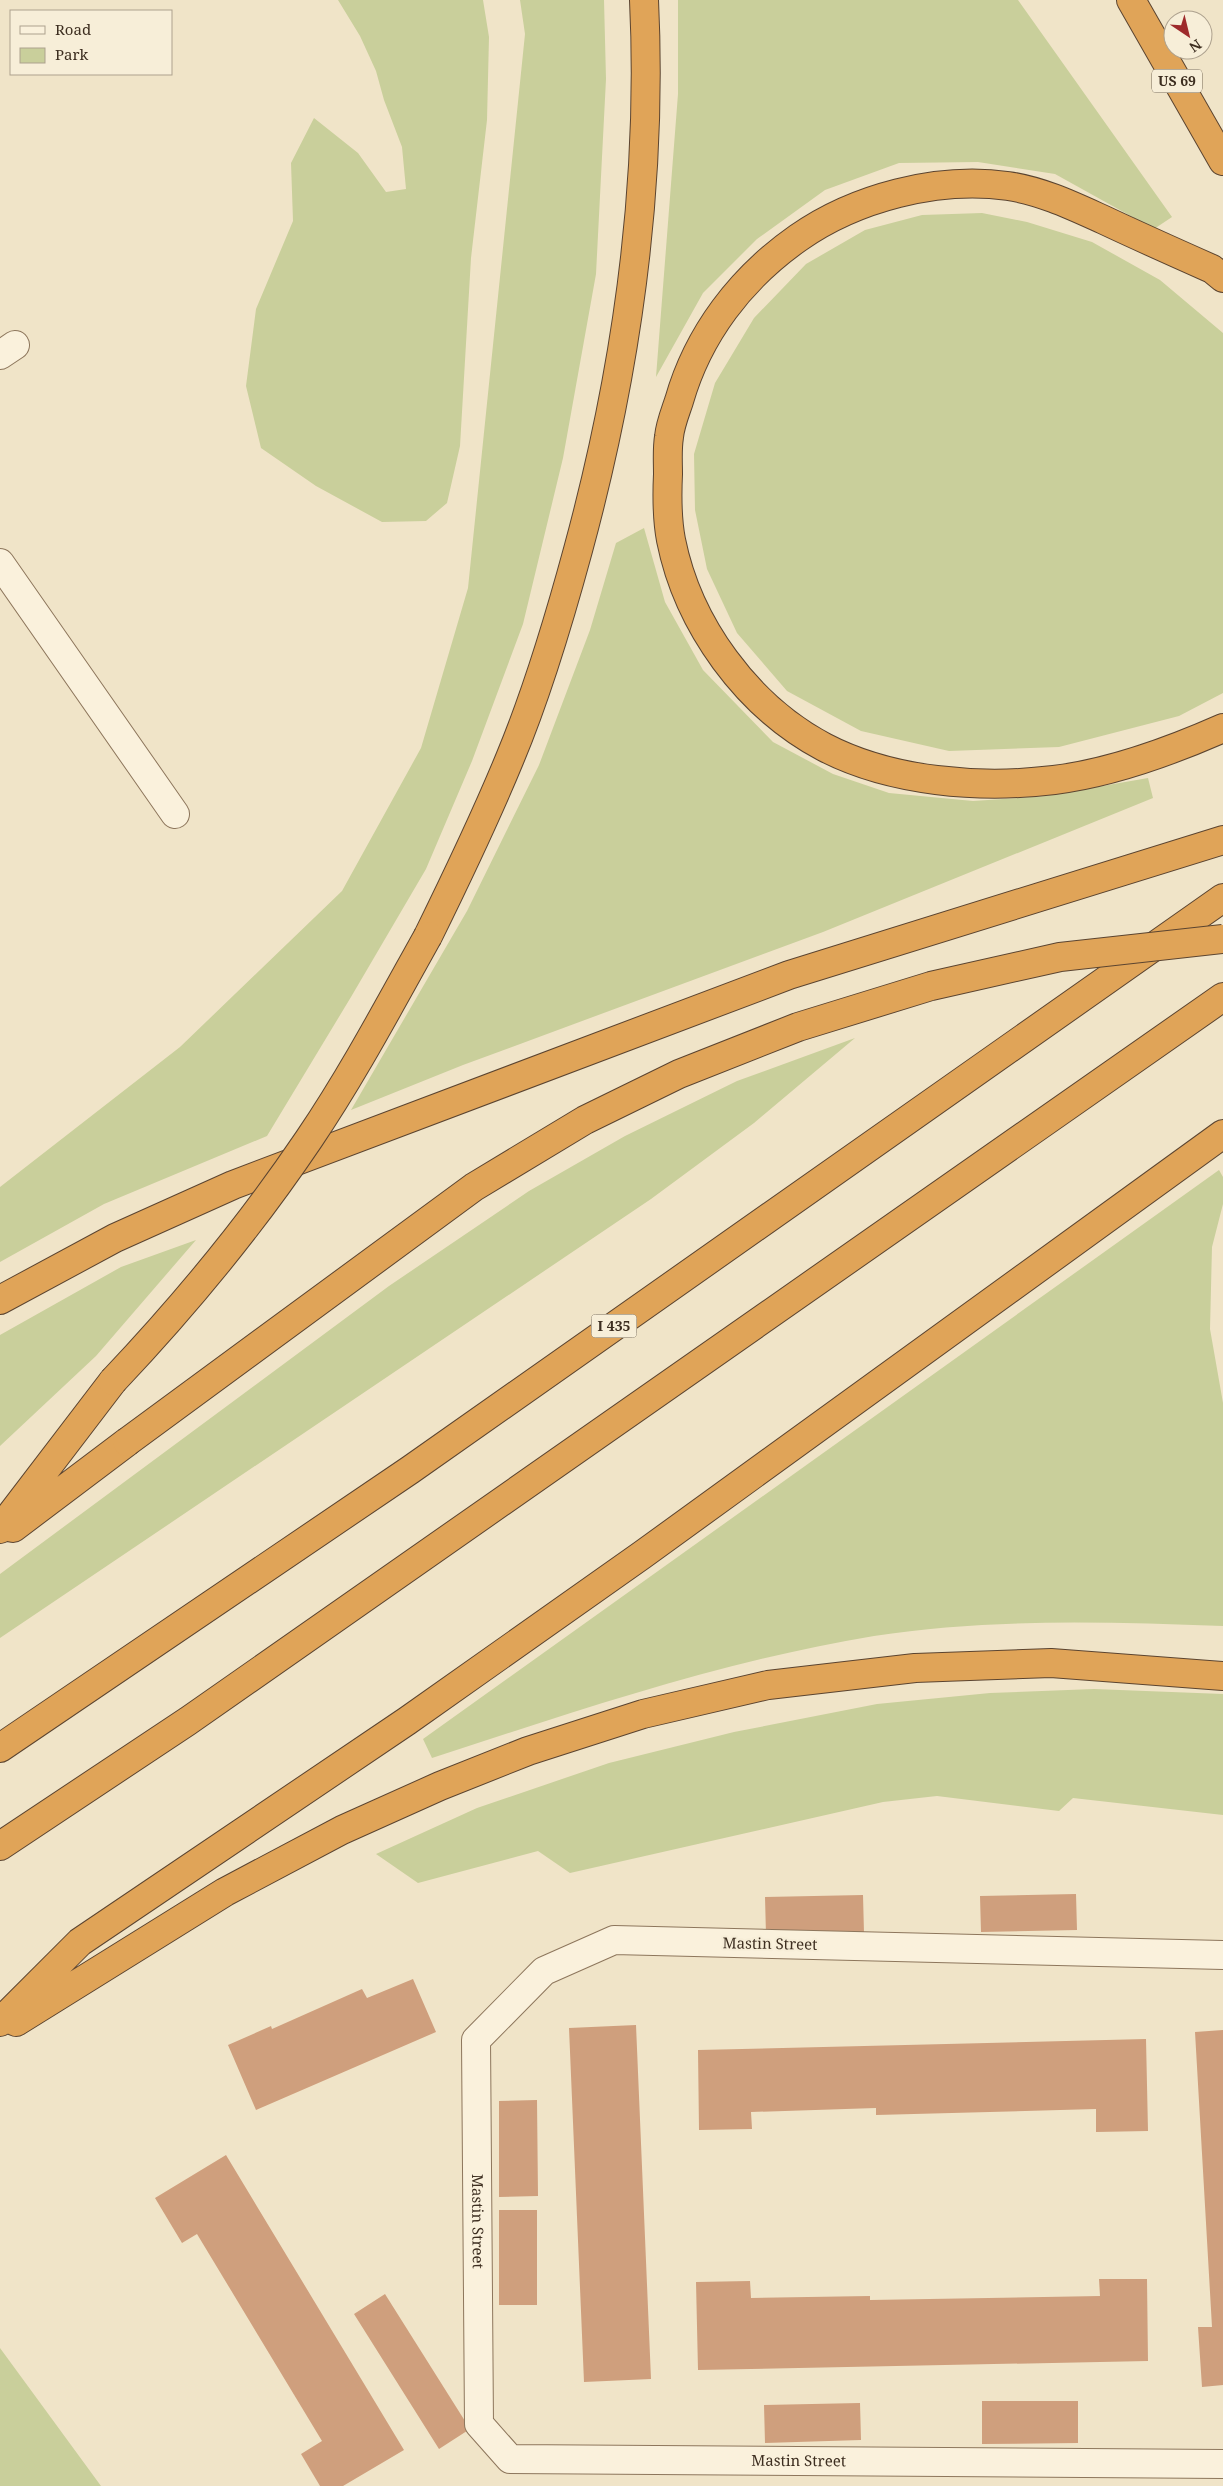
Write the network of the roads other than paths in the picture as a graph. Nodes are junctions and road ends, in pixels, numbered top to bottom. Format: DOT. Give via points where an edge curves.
graph roads {
  1 [pos="644,0"];
  2 [pos="1131,0"];
  3 [pos="1223,161"];
  4 [pos="1223,278"];
  5 [pos="0,563"];
  6 [pos="1223,728"];
  7 [pos="175,814"];
  8 [pos="1223,840"];
  9 [pos="1223,898"];
  10 [pos="1223,939"];
  11 [pos="1223,997"];
  12 [pos="1223,1134"];
  13 [pos="0,1300"];
  14 [pos="0,1530"];
  15 [pos="0,1537"];
  16 [pos="1223,1676"];
  17 [pos="0,1748"];
  18 [pos="0,1846"];
  19 [pos="1223,1955"];
  20 [pos="0,2022"];
  21 [pos="0,2032"];
  22 [pos="1223,2464"];
  1 -- 14 [label="highway, bridge" via="647,58 641,211 615,396 592,498 545,662 511,756 471,849 428,936 364,1051 309,1139 232,1244 168,1323 113,1381"];
  2 -- 3 [label="highway, US 69"];
  4 -- 6 [label="highway" via="1212,269 1055,198 1008,186 965,185 914,190 867,201 818,224 772,256 732,298 703,340 684,383 669,436 668,488 670,538 684,586 701,626 755,696 824,747 877,768 927,778 986,783 1055,780 1125,764"];
  5 -- 7 [label="street"];
  8 -- 13 [label="highway" via="780,979 233,1185 115,1238"];
  9 -- 17 [label="highway, I 435" via="410,1470"];
  10 -- 15 [label="highway, bridge" via="1060,957 931,986 798,1027 679,1074 585,1120 474,1187"];
  11 -- 18 [label="highway" via="204,1710"];
  12 -- 20 [label="highway" via="618,1572 80,1942"];
  16 -- 21 [label="highway" via="1051,1663 915,1668 768,1685 642,1714 528,1751 342,1830 225,1892"];
  19 -- 22 [label="street, Mastin Street" via="614,1940 544,1971 476,2040 478,2424 510,2459"];
}
